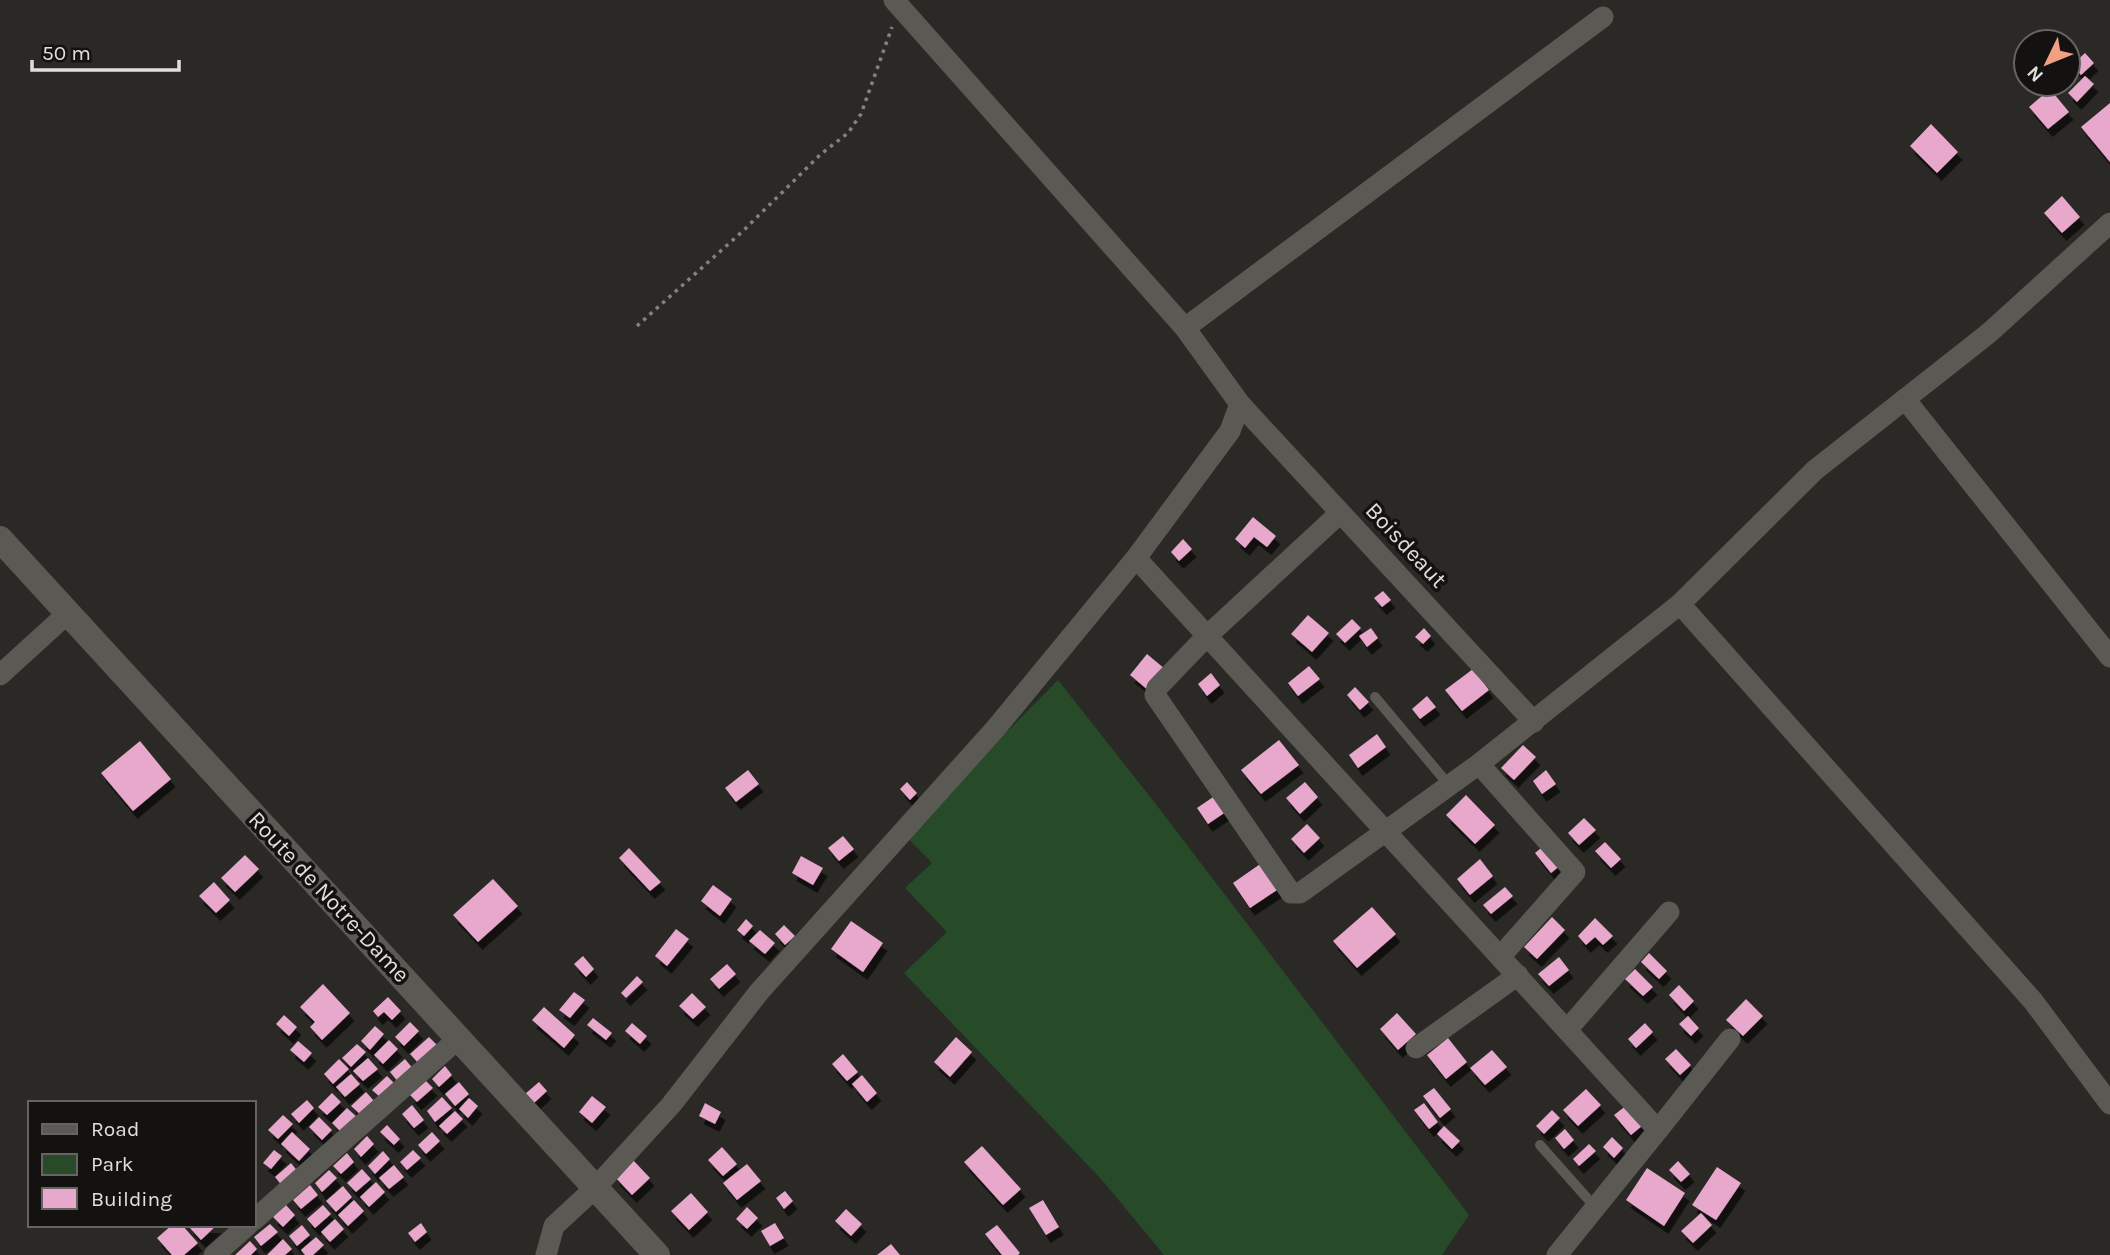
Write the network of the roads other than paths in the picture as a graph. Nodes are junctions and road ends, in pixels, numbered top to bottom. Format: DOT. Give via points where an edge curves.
graph roads {
  1 [pos="897,3"];
  2 [pos="1603,17"];
  3 [pos="2110,223"];
  4 [pos="1185,328"];
  5 [pos="1905,399"];
  6 [pos="1240,404"];
  7 [pos="1340,513"];
  8 [pos="0,539"];
  9 [pos="1136,558"];
  10 [pos="1680,604"];
  11 [pos="68,614"];
  12 [pos="1206,637"];
  13 [pos="2110,657"];
  14 [pos="0,675"];
  15 [pos="1375,697"];
  16 [pos="1534,722"];
  17 [pos="1479,764"];
  18 [pos="1448,785"];
  19 [pos="1385,831"];
  20 [pos="1669,912"];
  21 [pos="1500,957"];
  22 [pos="1518,975"];
  23 [pos="1567,1030"];
  24 [pos="459,1038"];
  25 [pos="1730,1040"];
  26 [pos="1416,1048"];
  27 [pos="2110,1104"];
  28 [pos="1658,1130"];
  29 [pos="1540,1145"];
  30 [pos="605,1177"];
  31 [pos="1595,1207"];
  32 [pos="256,1218"];
  33 [pos="246,1227"];
  34 [pos="214,1255"];
  35 [pos="545,1255"];
  36 [pos="657,1255"];
  37 [pos="1557,1255"];
  1 -- 4 [label="street, Boisdeaut"];
  2 -- 4 [label="street"];
  3 -- 5 [label="street" via="1989,333"];
  4 -- 6 [label="street, Boisdeaut"];
  5 -- 10 [label="street" via="1815,470"];
  5 -- 13 [label="street"];
  6 -- 7 [label="street, Boisdeaut"];
  6 -- 9 [label="street" via="1230,431"];
  7 -- 12 [label="street"];
  7 -- 16 [label="street, Boisdeaut"];
  8 -- 11 [label="street, Route de Notre-Dame"];
  9 -- 12 [label="street"];
  9 -- 30 [label="street" via="996,728 759,992 671,1105"];
  10 -- 16 [label="street"];
  10 -- 27 [label="street" via="2033,1001"];
  11 -- 14 [label="street"];
  11 -- 24 [label="street, Route de Notre-Dame"];
  12 -- 19 [label="street"];
  12 -- 19 [label="street" via="1155,695 1291,893 1300,893"];
  15 -- 18 [label="lane"];
  16 -- 17 [label="street"];
  17 -- 18 [label="street"];
  17 -- 21 [label="street" via="1575,872"];
  18 -- 19 [label="street"];
  19 -- 21 [label="street"];
  20 -- 23 [label="street"];
  21 -- 22 [label="street"];
  22 -- 23 [label="street"];
  22 -- 26 [label="street"];
  23 -- 28 [label="street"];
  24 -- 30 [label="street, Route de Notre-Dame"];
  24 -- 32 [label="street"];
  25 -- 28 [label="street"];
  28 -- 31 [label="street"];
  29 -- 31 [label="lane"];
  30 -- 35 [label="street" via="554,1226"];
  30 -- 36 [label="street, Route de Notre-Dame"];
  31 -- 37 [label="street"];
  33 -- 34 [label="street"];
}
